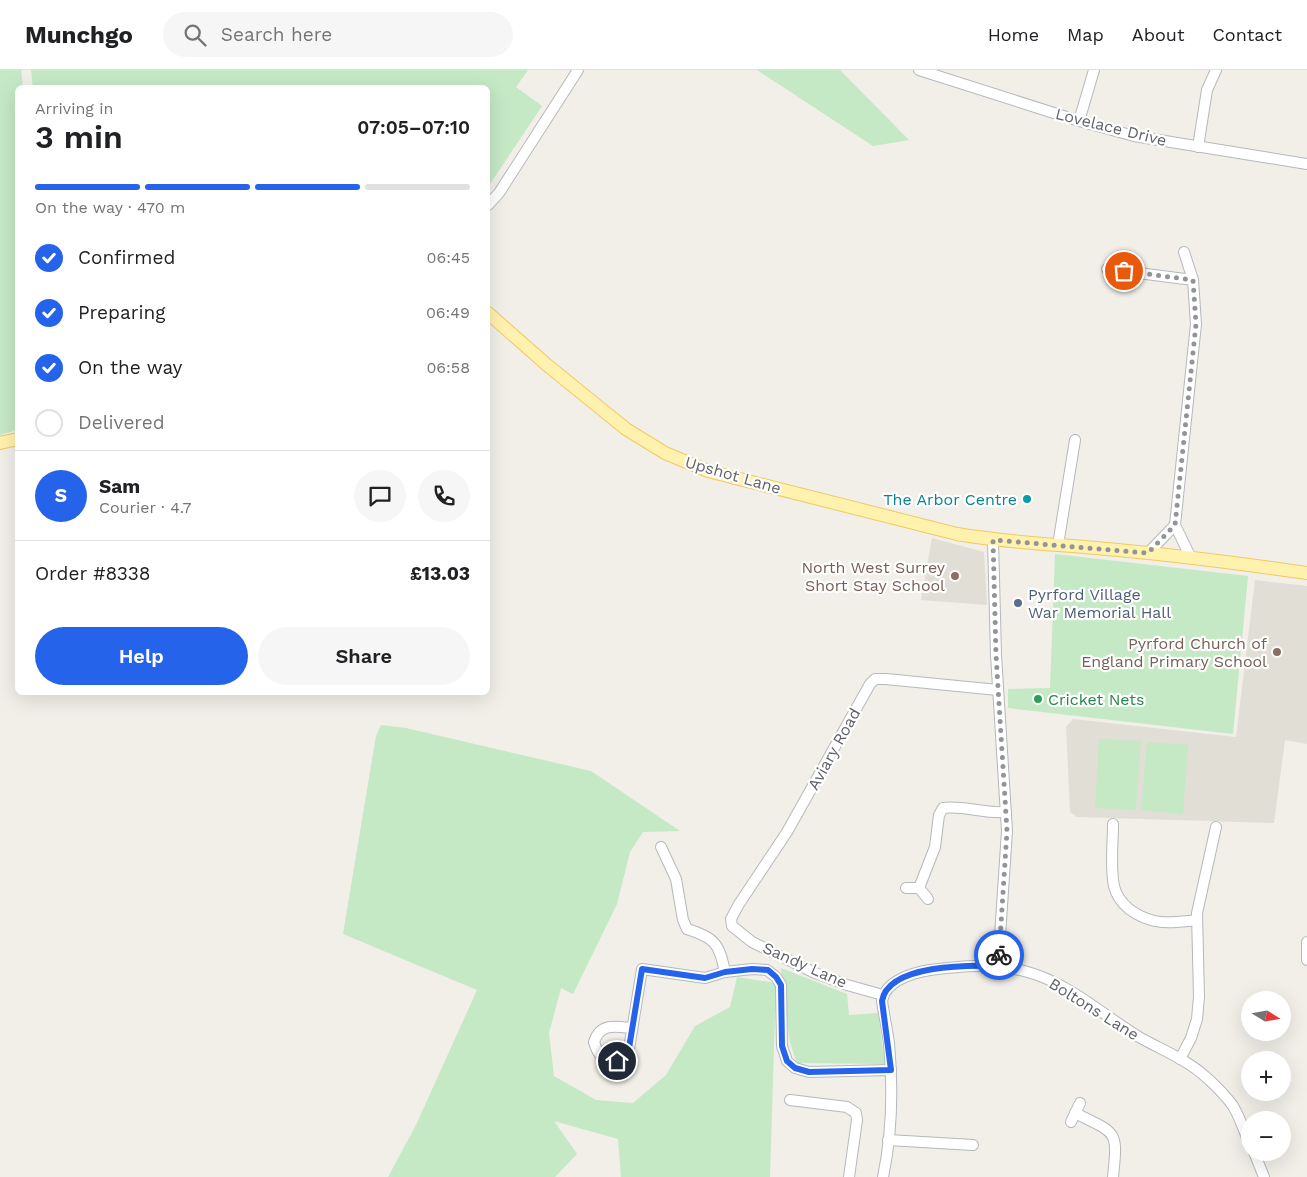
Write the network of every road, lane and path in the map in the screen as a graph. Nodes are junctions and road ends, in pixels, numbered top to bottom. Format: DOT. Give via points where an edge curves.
graph roads {
  1 [pos="578,70"];
  2 [pos="919,70"];
  3 [pos="1094,70"];
  4 [pos="1216,70"];
  5 [pos="1079,121"];
  6 [pos="1198,147"];
  7 [pos="1307,164"];
  8 [pos="490,203"];
  9 [pos="1184,252"];
  10 [pos="1107,269"];
  11 [pos="1193,280"];
  12 [pos="490,315"];
  13 [pos="15,439"];
  14 [pos="1075,440"];
  15 [pos="0,443"];
  16 [pos="1175,525"];
  17 [pos="993,540"];
  18 [pos="1058,545"];
  19 [pos="1148,553"];
  20 [pos="1191,558"];
  21 [pos="1307,573"];
  22 [pos="998,690"];
  23 [pos="1006,812"];
  24 [pos="1113,824"];
  25 [pos="1217,835"];
  26 [pos="661,847"];
  27 [pos="906,888"];
  28 [pos="920,888"];
  29 [pos="928,898"];
  30 [pos="1196,920"];
  31 [pos="732,926"];
  32 [pos="1307,942"];
  33 [pos="1307,960"];
  34 [pos="998,966"];
  35 [pos="725,972"];
  36 [pos="883,995"];
  37 [pos="631,1028"];
  38 [pos="1180,1059"];
  39 [pos="891,1070"];
  40 [pos="790,1100"];
  41 [pos="1075,1113"];
  42 [pos="1241,1124"];
  43 [pos="888,1140"];
  44 [pos="973,1145"];
  45 [pos="1258,1161"];
  46 [pos="849,1177"];
  47 [pos="883,1177"];
  48 [pos="1113,1177"];
  49 [pos="1264,1177"];
  1 -- 8 [label="street"];
  2 -- 5 [label="street, Lovelace Drive"];
  3 -- 5 [label="street"];
  4 -- 6 [label="street" via="1207,90"];
  5 -- 6 [label="street, Lovelace Drive" via="1134,136"];
  6 -- 7 [label="street, Lovelace Drive"];
  9 -- 11 [label="street"];
  10 -- 11 [label="street"];
  11 -- 16 [label="street" via="1196,324"];
  12 -- 17 [label="main road, Upshot Lane" via="626,429 664,453 708,470 921,526"];
  13 -- 15 [label="main road"];
  14 -- 18 [label="street"];
  16 -- 19 [label="street"];
  16 -- 20 [label="street"];
  17 -- 18 [label="main road, Upshot Lane"];
  17 -- 22 [label="street"];
  18 -- 19 [label="main road, Upshot Lane"];
  19 -- 20 [label="main road, Upshot Lane"];
  20 -- 21 [label="main road, Upshot Lane"];
  22 -- 23 [label="street"];
  22 -- 31 [label="street, Aviary Road" via="875,679 787,832 739,904 731,919"];
  23 -- 28 [label="street" via="992,814 943,808 939,815 935,848"];
  23 -- 34 [label="street"];
  24 -- 30 [label="street" via="1118,835 1112,871 1119,898 1146,919 1159,922"];
  25 -- 30 [label="street"];
  26 -- 35 [label="street" via="676,879 687,929 708,936 716,945"];
  27 -- 28 [label="street"];
  28 -- 29 [label="street"];
  30 -- 38 [label="street" via="1197,1019"];
  31 -- 36 [label="street, Sandy Lane" via="752,942 815,973"];
  32 -- 33 [label="street"];
  34 -- 36 [label="street, Boltons Lane" via="922,971 896,982"];
  34 -- 38 [label="street, Boltons Lane" via="1027,971 1051,980"];
  35 -- 37 [label="street" via="705,978 642,969"];
  35 -- 39 [label="street" via="768,970 776,977 781,985 782,1046 787,1061 795,1068 809,1072"];
  36 -- 39 [label="street"];
  38 -- 42 [label="street, Boltons Lane" via="1206,1076 1233,1106"];
  39 -- 43 [label="street"];
  40 -- 46 [label="street" via="847,1107 856,1113"];
  41 -- 48 [label="street" via="1103,1127 1113,1136 1116,1149"];
  43 -- 44 [label="street"];
  43 -- 47 [label="street"];
  45 -- 49 [label="street"];
}
